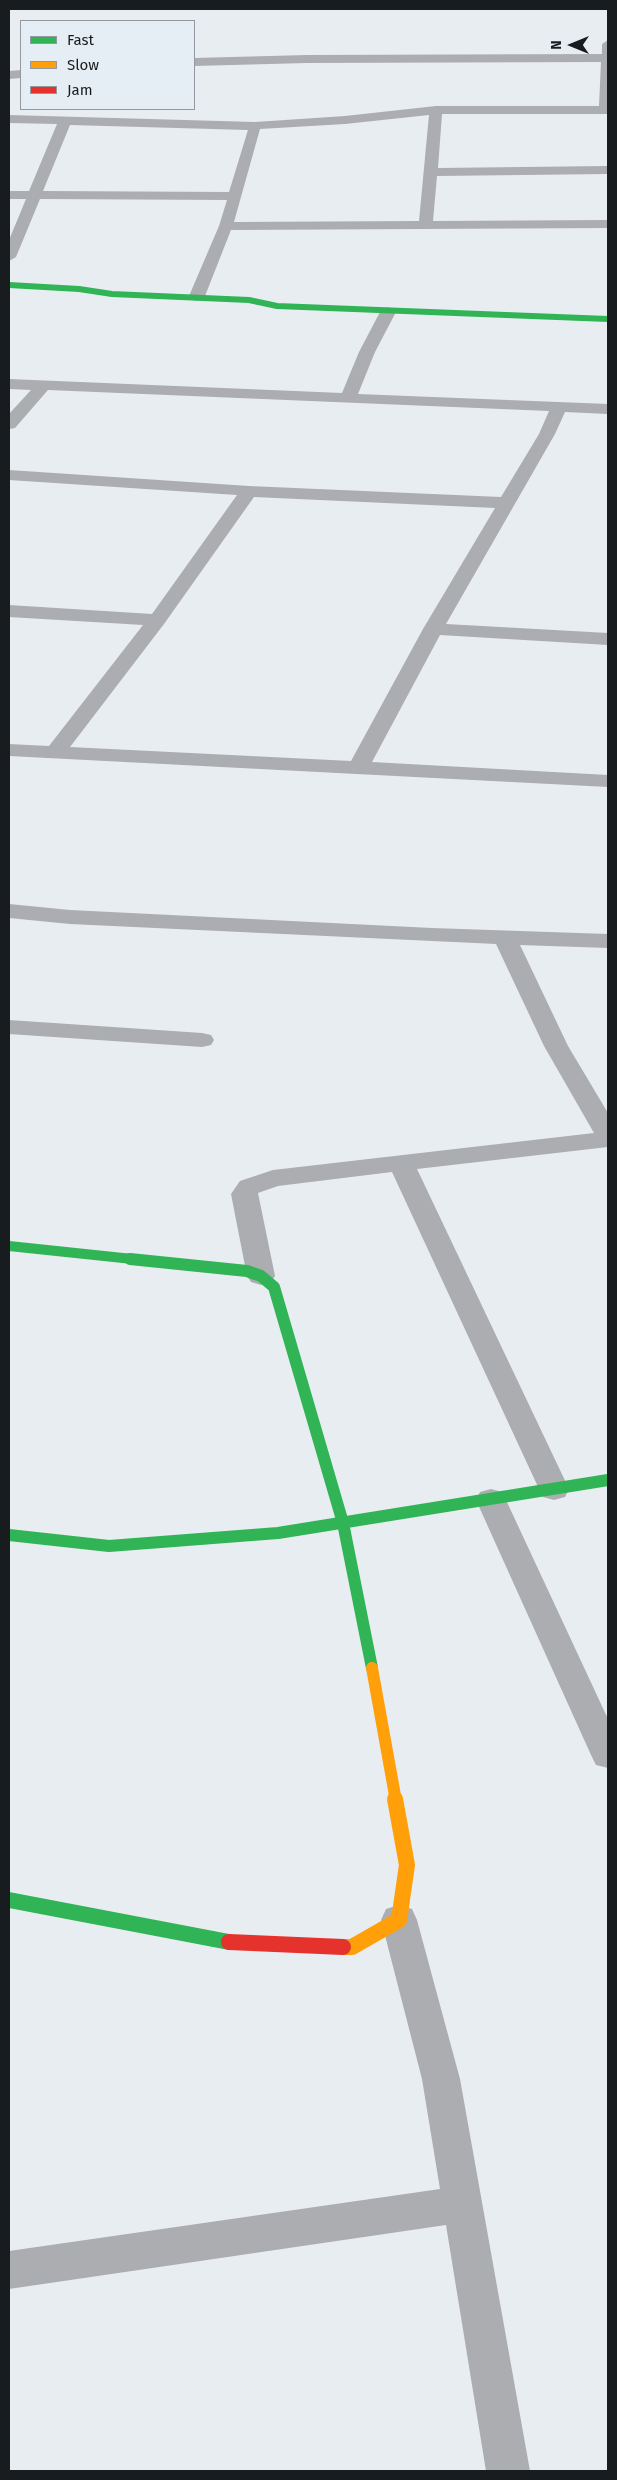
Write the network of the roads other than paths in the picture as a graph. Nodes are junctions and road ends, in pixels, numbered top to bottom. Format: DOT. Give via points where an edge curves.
graph roads {
  1 [pos="608,44"];
  2 [pos="608,58"];
  3 [pos="195,62"];
  4 [pos="436,110"];
  5 [pos="606,110"];
  6 [pos="9,119"];
  7 [pos="66,119"];
  8 [pos="255,126"];
  9 [pos="608,170"];
  10 [pos="432,172"];
  11 [pos="9,195"];
  12 [pos="34,195"];
  13 [pos="234,196"];
  14 [pos="608,224"];
  15 [pos="426,225"];
  16 [pos="226,226"];
  17 [pos="9,257"];
  18 [pos="9,285"];
  19 [pos="197,296"];
  20 [pos="388,312"];
  21 [pos="608,318"];
  22 [pos="9,384"];
  23 [pos="44,385"];
  24 [pos="348,398"];
  25 [pos="559,407"];
  26 [pos="608,409"];
  27 [pos="9,424"];
  28 [pos="9,475"];
  29 [pos="249,491"];
  30 [pos="506,503"];
  31 [pos="9,611"];
  32 [pos="157,620"];
  33 [pos="433,630"];
  34 [pos="608,639"];
  35 [pos="9,750"];
  36 [pos="55,752"];
  37 [pos="358,768"];
  38 [pos="608,781"];
  39 [pos="9,911"];
  40 [pos="504,938"];
  41 [pos="608,941"];
  42 [pos="9,1027"];
  43 [pos="202,1040"];
  44 [pos="608,1134"];
  45 [pos="608,1139"];
  46 [pos="401,1163"];
  47 [pos="9,1246"];
  48 [pos="261,1276"];
  49 [pos="608,1480"];
  50 [pos="554,1489"];
  51 [pos="491,1500"];
  52 [pos="343,1523"];
  53 [pos="9,1535"];
  54 [pos="608,1755"];
  55 [pos="9,1900"];
  56 [pos="399,1920"];
  57 [pos="461,2204"];
  58 [pos="9,2270"];
  59 [pos="508,2471"];
  1 -- 2 [label="street"];
  2 -- 3 [label="street"];
  2 -- 5 [label="street"];
  4 -- 5 [label="street"];
  4 -- 8 [label="street"];
  4 -- 10 [label="street"];
  6 -- 7 [label="street"];
  7 -- 8 [label="street"];
  7 -- 12 [label="street"];
  8 -- 13 [label="street"];
  9 -- 10 [label="street"];
  10 -- 15 [label="street"];
  11 -- 12 [label="street"];
  12 -- 13 [label="street"];
  12 -- 17 [label="street"];
  13 -- 16 [label="street"];
  14 -- 15 [label="street"];
  15 -- 16 [label="street"];
  16 -- 19 [label="street"];
  18 -- 19 [label="street" via="112,294"];
  19 -- 20 [label="street" via="277,306"];
  20 -- 21 [label="street"];
  20 -- 24 [label="street"];
  22 -- 23 [label="street"];
  23 -- 24 [label="street"];
  23 -- 27 [label="street"];
  24 -- 25 [label="street"];
  25 -- 26 [label="street"];
  25 -- 30 [label="street" via="547,434"];
  28 -- 29 [label="street"];
  29 -- 30 [label="street"];
  29 -- 32 [label="street"];
  30 -- 33 [label="street"];
  31 -- 32 [label="street"];
  32 -- 36 [label="street"];
  33 -- 34 [label="street"];
  33 -- 37 [label="street"];
  35 -- 36 [label="street"];
  36 -- 37 [label="street"];
  37 -- 38 [label="street"];
  39 -- 40 [label="street" via="70,917"];
  40 -- 41 [label="street"];
  40 -- 44 [label="street" via="556,1046"];
  42 -- 43 [label="street"];
  45 -- 46 [label="street"];
  46 -- 48 [label="street" via="273,1178 249,1187 244,1194"];
  46 -- 50 [label="street"];
  47 -- 48 [label="street" via="247,1271"];
  48 -- 52 [label="street" via="274,1287"];
  49 -- 50 [label="street"];
  50 -- 51 [label="street"];
  51 -- 52 [label="street"];
  51 -- 54 [label="street"];
  52 -- 53 [label="street" via="278,1533 109,1546"];
  52 -- 56 [label="street" via="361,1605 407,1865"];
  55 -- 56 [label="street" via="226,1942 352,1948"];
  56 -- 57 [label="street" via="442,2078"];
  57 -- 58 [label="street"];
  57 -- 59 [label="street"];
}
